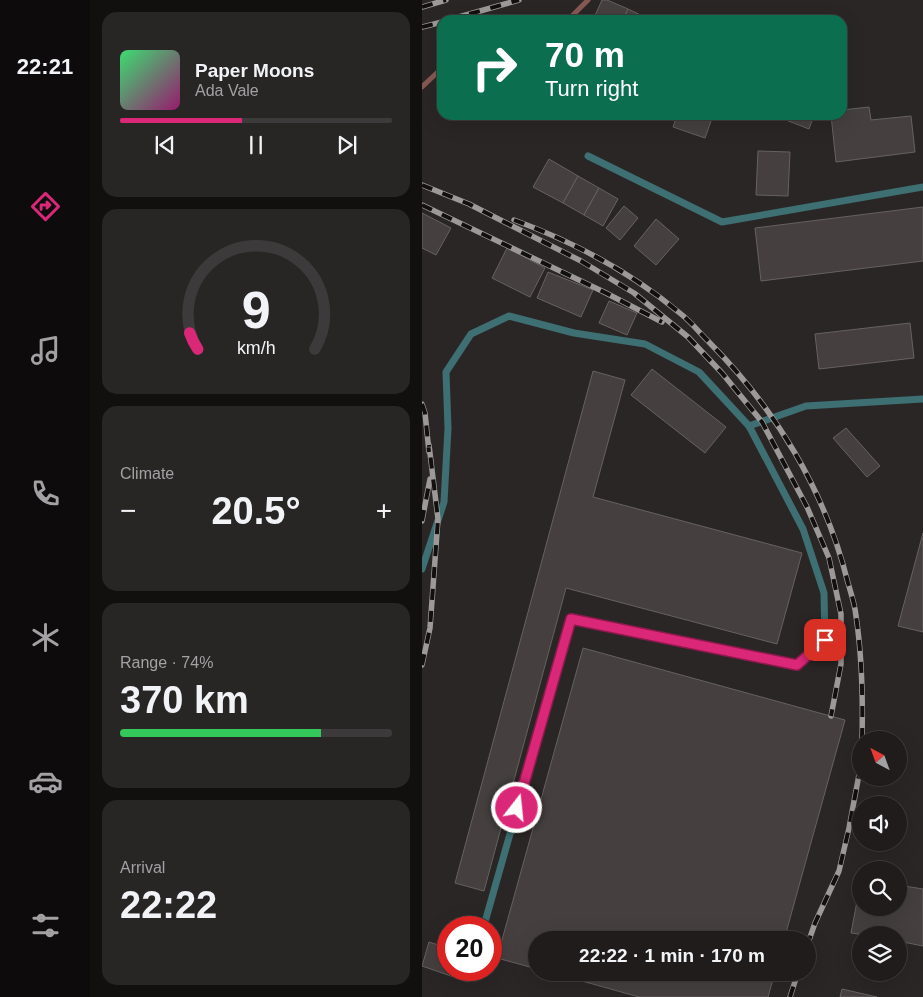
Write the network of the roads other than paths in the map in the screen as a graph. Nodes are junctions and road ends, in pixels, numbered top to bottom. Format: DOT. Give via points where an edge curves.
graph roads {
  1 [pos="588,156"];
  2 [pos="922,187"];
  3 [pos="922,399"];
  4 [pos="750,426"];
  5 [pos="422,569"];
  6 [pos="487,916"];
  1 -- 2 [label="lane" via="722,222"];
  3 -- 4 [label="lane" via="806,406"];
  4 -- 5 [label="lane" via="699,372 645,344 574,333 509,316 471,334 446,372 448,428 444,502"];
  4 -- 6 [label="lane" via="803,529 824,593 825,640 797,665 571,619"];
}
